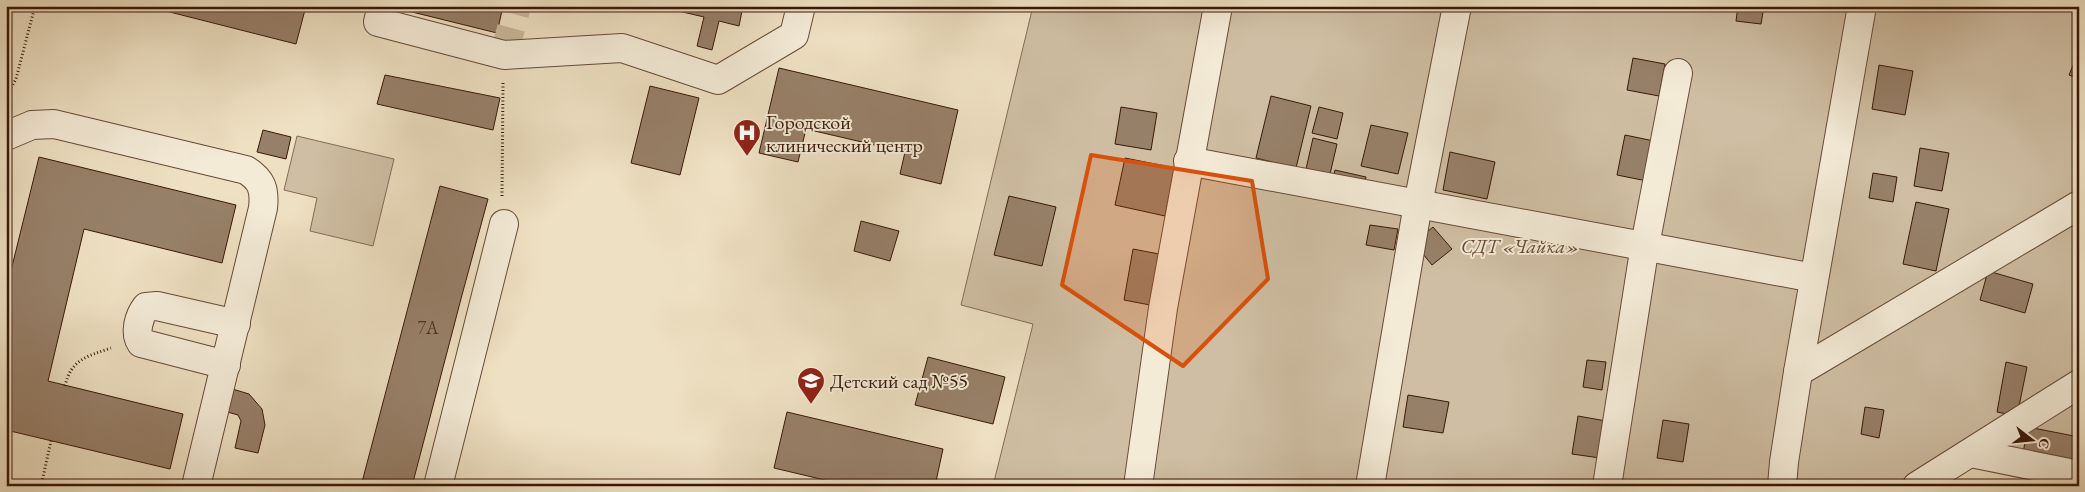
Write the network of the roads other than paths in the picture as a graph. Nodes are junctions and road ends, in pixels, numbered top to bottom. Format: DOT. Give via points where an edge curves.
graph roads {
  1 [pos="382,6"];
  2 [pos="801,6"];
  3 [pos="1218,6"];
  4 [pos="1457,6"];
  5 [pos="1862,6"];
  6 [pos="1678,73"];
  7 [pos="6,136"];
  8 [pos="1188,161"];
  9 [pos="1418,204"];
  10 [pos="2079,205"];
  11 [pos="504,224"];
  12 [pos="1644,245"];
  13 [pos="1814,278"];
  14 [pos="236,324"];
  15 [pos="226,365"];
  16 [pos="1798,372"];
  17 [pos="2079,384"];
  18 [pos="1971,453"];
  19 [pos="2079,475"];
  20 [pos="196,486"];
  21 [pos="438,486"];
  22 [pos="1138,486"];
  23 [pos="1370,486"];
  24 [pos="1607,486"];
  25 [pos="1782,486"];
  26 [pos="1917,486"];
  1 -- 2 [label="street" via="378,22 504,55 622,48 718,80 794,36"];
  3 -- 8 [label="street"];
  4 -- 9 [label="street"];
  5 -- 13 [label="street"];
  6 -- 12 [label="street"];
  7 -- 14 [label="street" via="32,125 54,124 246,170 256,176 265,194 264,208"];
  8 -- 9 [label="street"];
  8 -- 22 [label="street"];
  9 -- 12 [label="street"];
  9 -- 23 [label="street"];
  10 -- 16 [label="street"];
  11 -- 21 [label="street"];
  12 -- 13 [label="street"];
  12 -- 24 [label="street"];
  13 -- 16 [label="street"];
  14 -- 15 [label="street"];
  14 -- 15 [label="street" via="151,305 142,312 137,333 147,346"];
  15 -- 20 [label="street"];
  16 -- 25 [label="street"];
  17 -- 18 [label="street"];
  18 -- 19 [label="street"];
  18 -- 26 [label="street"];
}
